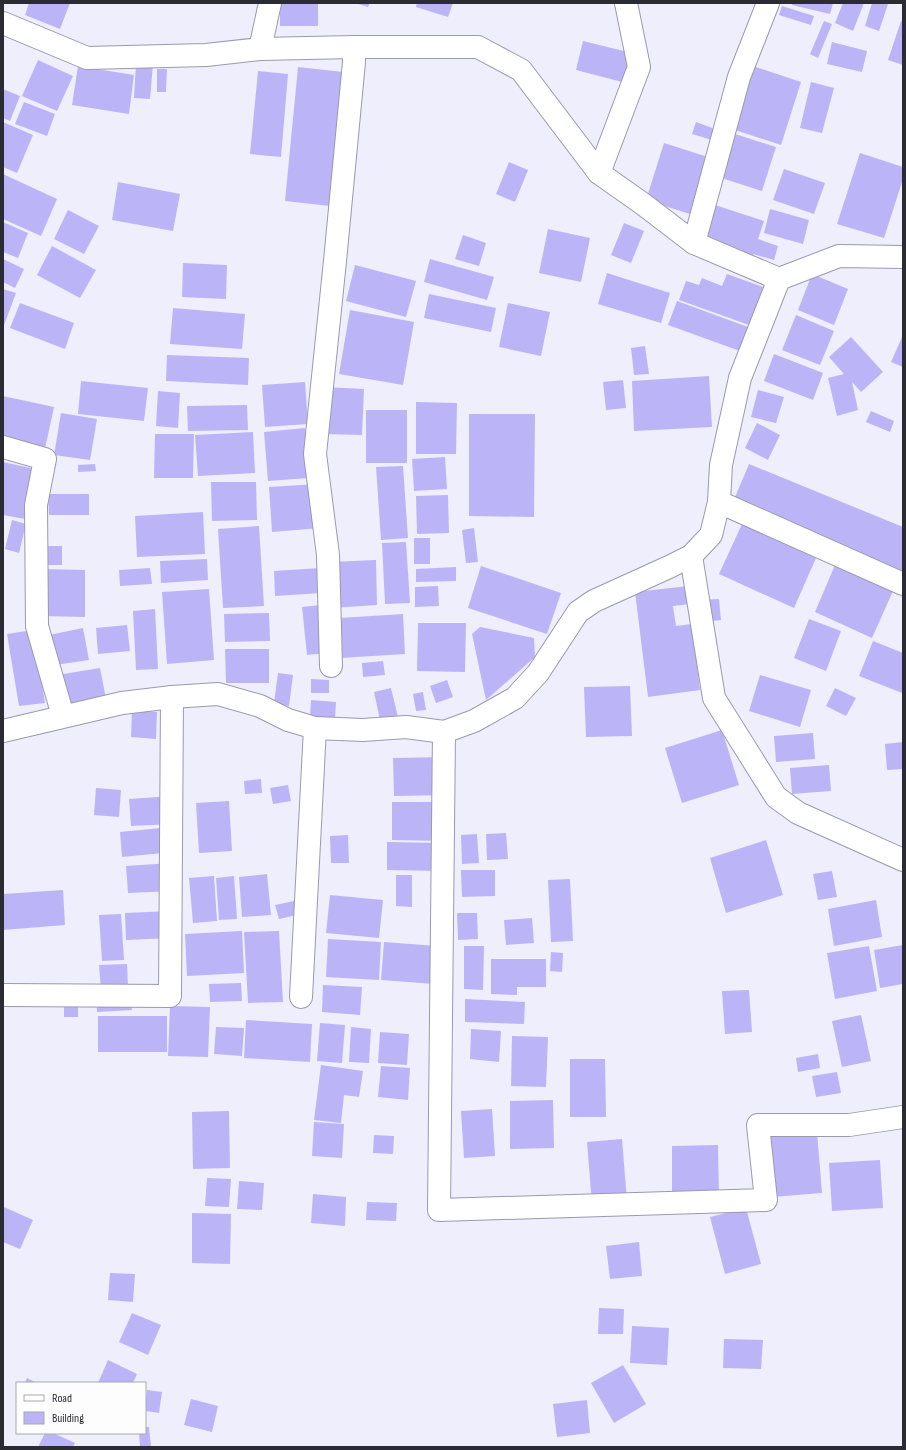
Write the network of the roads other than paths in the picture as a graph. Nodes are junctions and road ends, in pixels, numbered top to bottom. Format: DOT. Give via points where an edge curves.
graph roads {
  1 [pos="270,3"];
  2 [pos="626,3"];
  3 [pos="768,3"];
  4 [pos="3,23"];
  5 [pos="354,47"];
  6 [pos="260,49"];
  7 [pos="599,173"];
  8 [pos="694,243"];
  9 [pos="903,258"];
  10 [pos="779,279"];
  11 [pos="3,447"];
  12 [pos="719,502"];
  13 [pos="691,556"];
  14 [pos="903,584"];
  15 [pos="331,666"];
  16 [pos="172,697"];
  17 [pos="63,716"];
  18 [pos="315,728"];
  19 [pos="3,731"];
  20 [pos="444,732"];
  21 [pos="903,860"];
  22 [pos="4,995"];
  23 [pos="301,996"];
  24 [pos="903,1117"];
  1 -- 6 [label="street"];
  2 -- 7 [label="street" via="639,67"];
  3 -- 8 [label="street" via="739,77"];
  4 -- 6 [label="street" via="87,58 206,55"];
  5 -- 6 [label="street"];
  5 -- 7 [label="street" via="478,47 521,70"];
  5 -- 15 [label="street" via="315,454 328,555"];
  7 -- 8 [label="street"];
  8 -- 10 [label="street"];
  9 -- 10 [label="street" via="839,256"];
  10 -- 12 [label="street" via="740,378 721,465"];
  11 -- 17 [label="street" via="46,459 36,505 37,626"];
  12 -- 13 [label="street" via="711,535"];
  12 -- 14 [label="street"];
  13 -- 20 [label="street" via="594,601 578,612 538,674 515,698 474,721"];
  13 -- 21 [label="street" via="714,698 776,797 798,813"];
  16 -- 17 [label="street" via="122,703"];
  16 -- 18 [label="street" via="218,694 260,706 288,720"];
  16 -- 22 [label="street" via="170,996"];
  17 -- 19 [label="street"];
  18 -- 20 [label="street" via="363,730 406,727"];
  18 -- 23 [label="street"];
  20 -- 24 [label="street" via="439,1210 766,1200 758,1125 849,1125"];
}
